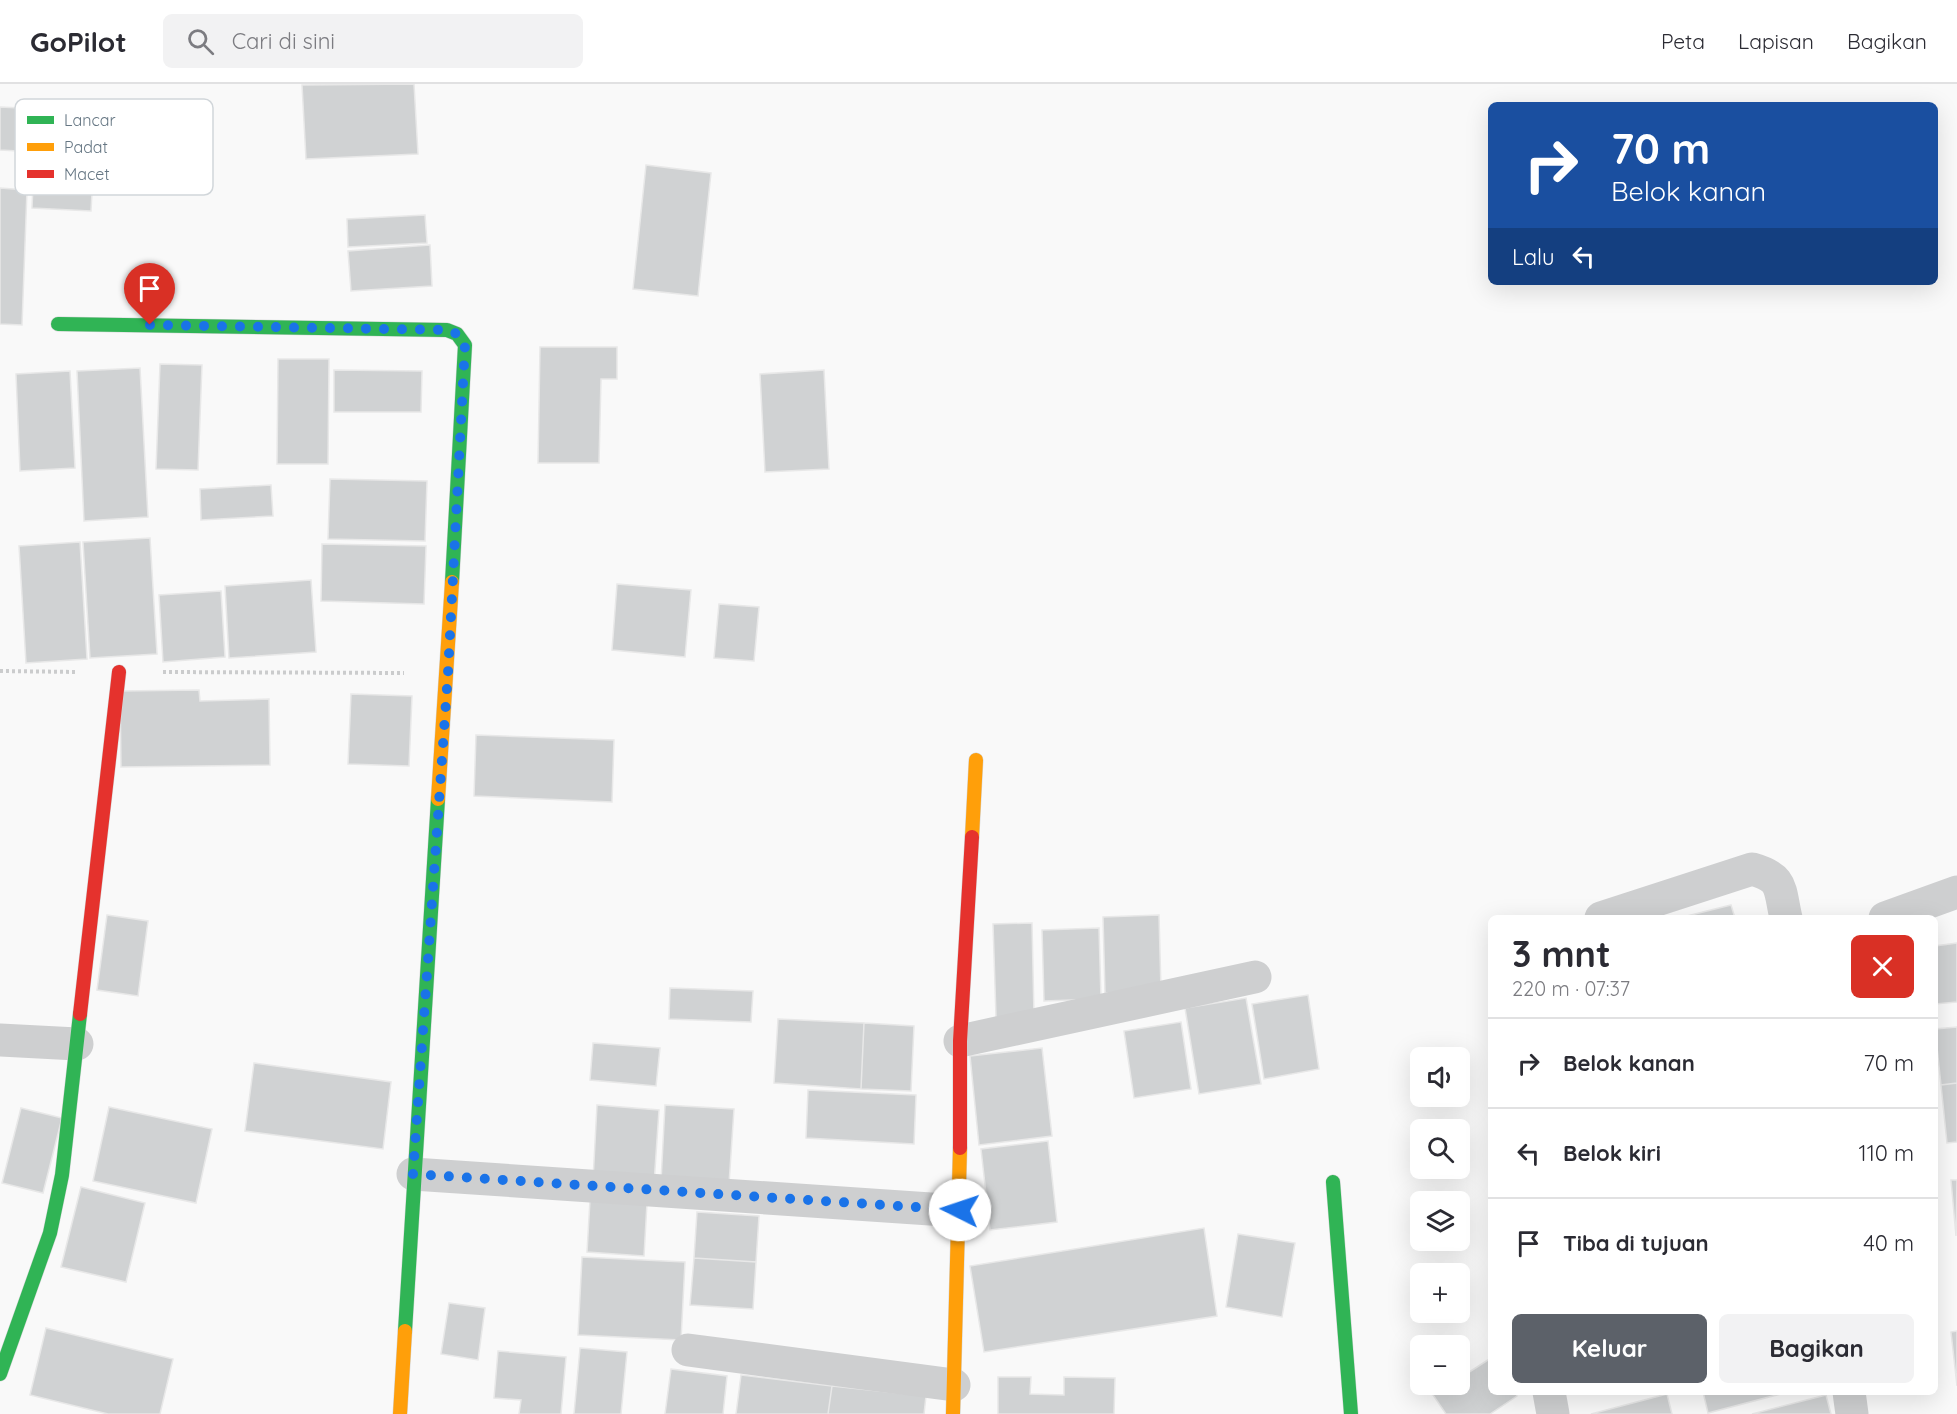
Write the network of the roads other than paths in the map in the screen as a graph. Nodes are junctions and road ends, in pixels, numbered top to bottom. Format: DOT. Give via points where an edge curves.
graph roads {
  1 [pos="58,324"];
  2 [pos="119,672"];
  3 [pos="976,760"];
  4 [pos="1957,892"];
  5 [pos="1609,915"];
  6 [pos="1785,915"];
  7 [pos="1893,915"];
  8 [pos="1255,977"];
  9 [pos="0,1040"];
  10 [pos="960,1041"];
  11 [pos="77,1044"];
  12 [pos="413,1174"];
  13 [pos="1333,1182"];
  14 [pos="960,1210"];
  15 [pos="688,1350"];
  16 [pos="0,1374"];
  17 [pos="1550,1395"];
  18 [pos="1849,1395"];
  19 [pos="954,1399"];
  20 [pos="400,1414"];
  21 [pos="1351,1414"];
  22 [pos="1553,1414"];
  23 [pos="1852,1414"];
  1 -- 12 [label="street" via="447,330 457,334 465,345 448,673"];
  2 -- 11 [label="street"];
  3 -- 10 [label="street"];
  4 -- 7 [label="street"];
  5 -- 6 [label="street" via="1752,868 1771,874 1777,881"];
  8 -- 10 [label="street"];
  9 -- 11 [label="street"];
  10 -- 14 [label="street"];
  11 -- 16 [label="street" via="62,1175 50,1233"];
  12 -- 14 [label="street"];
  12 -- 20 [label="street"];
  13 -- 21 [label="street"];
  14 -- 19 [label="street"];
  15 -- 19 [label="street"];
  17 -- 22 [label="street"];
  18 -- 23 [label="street"];
}
